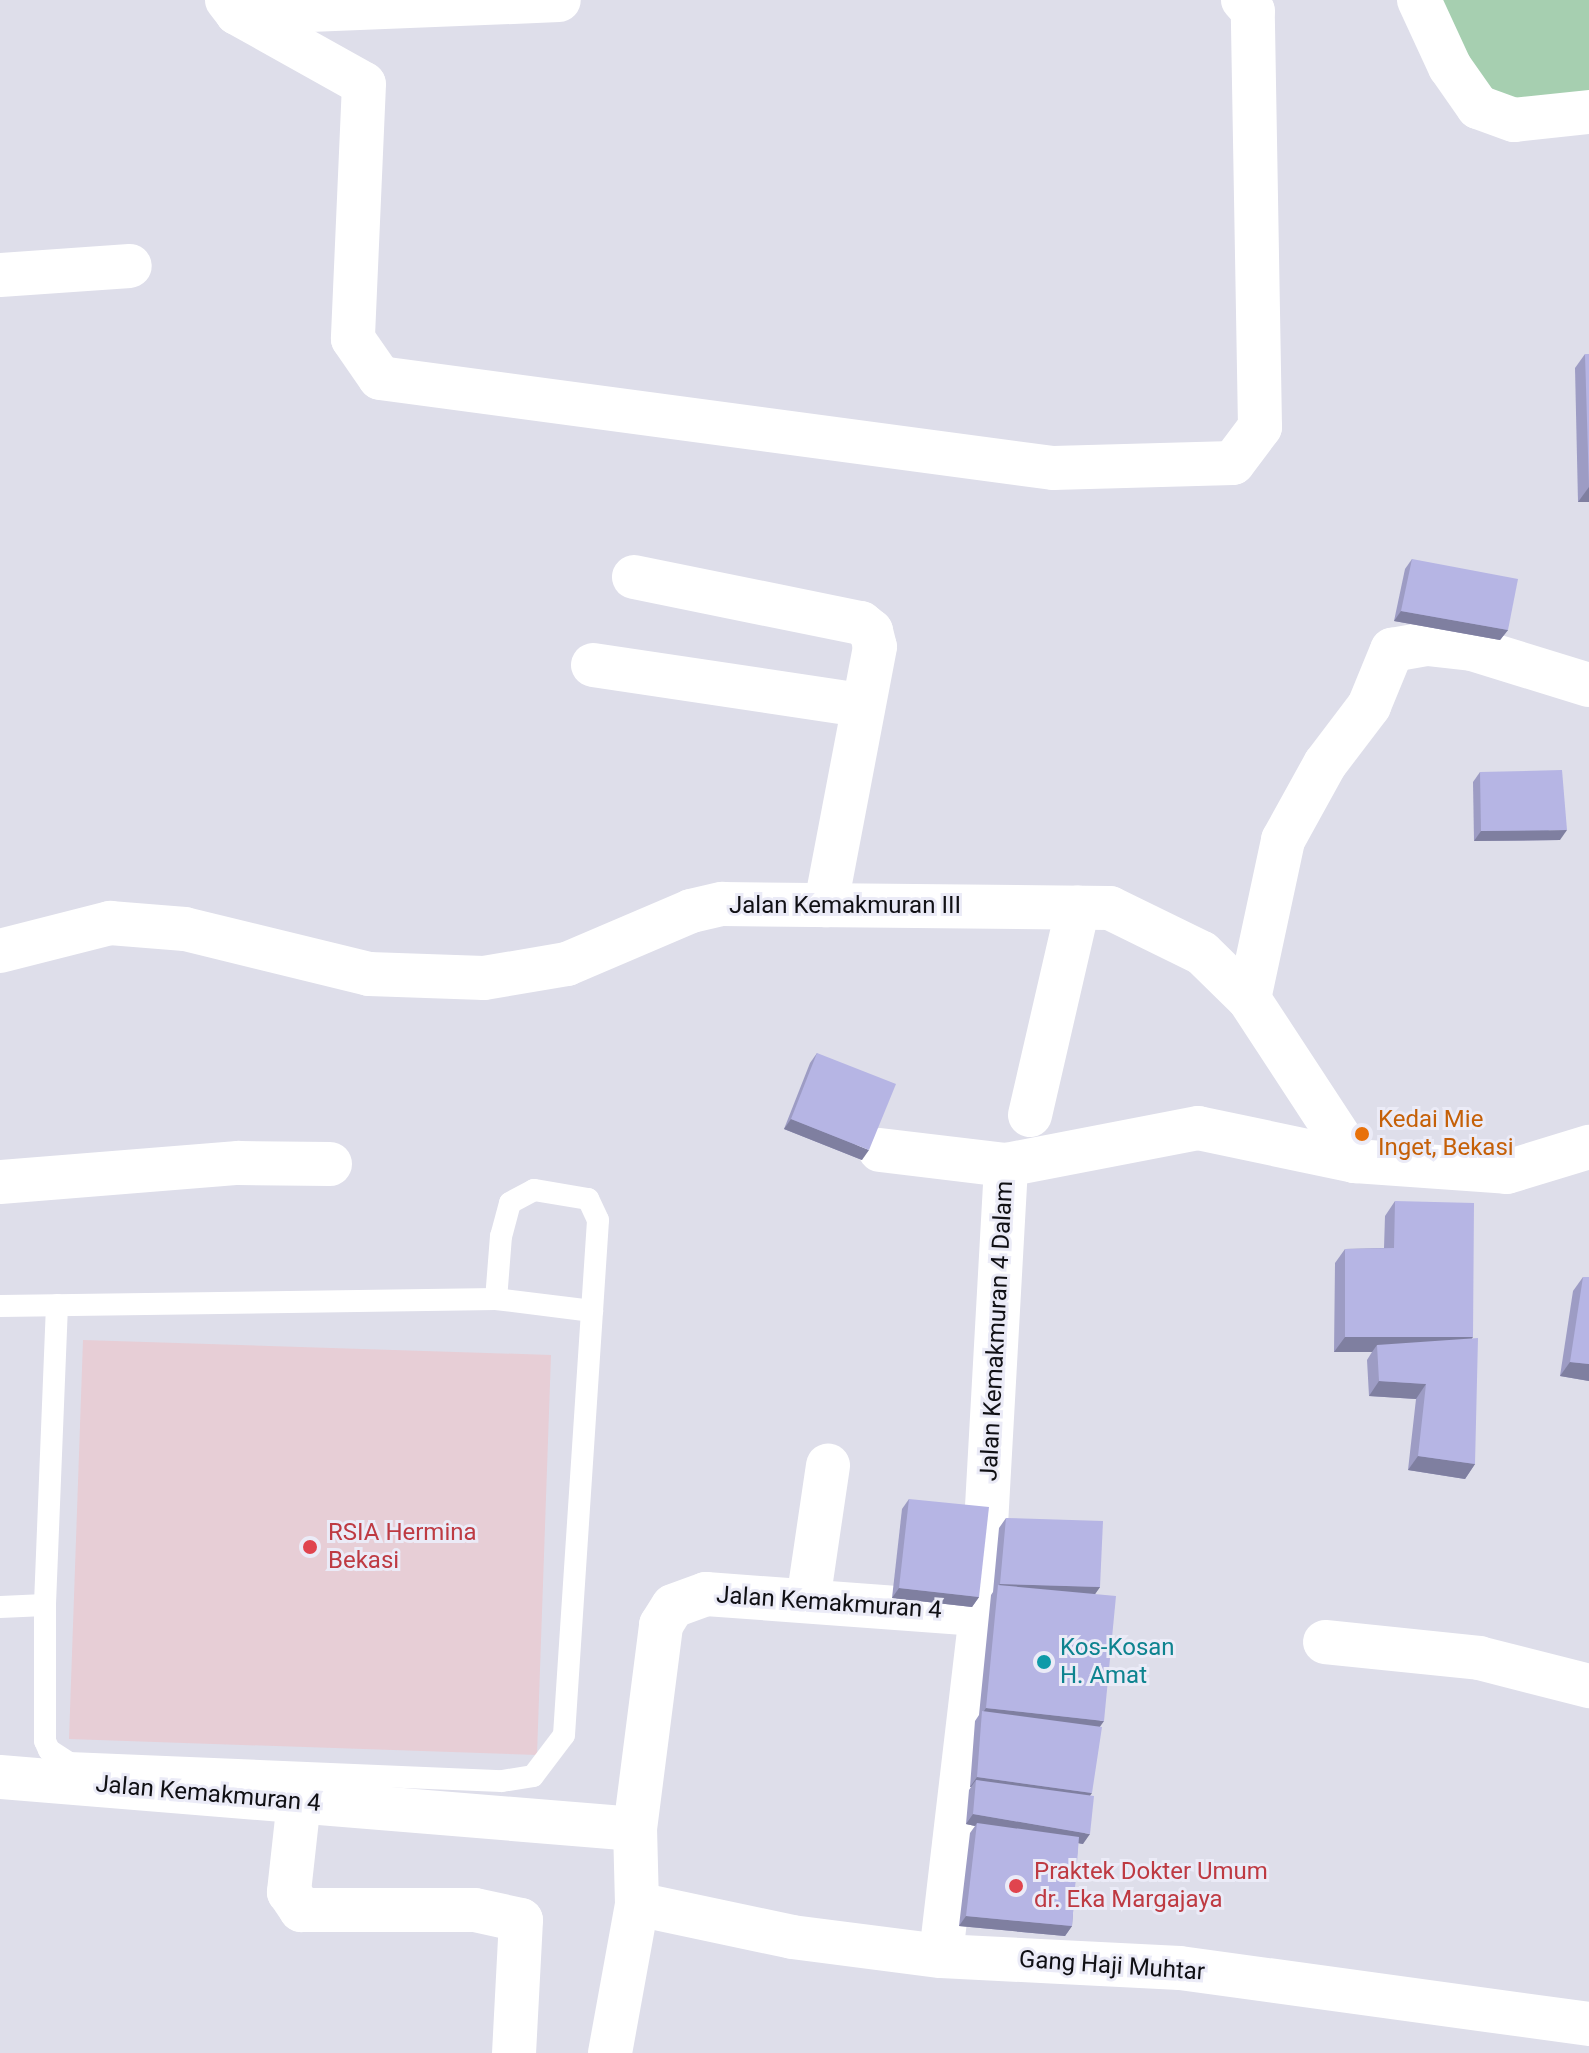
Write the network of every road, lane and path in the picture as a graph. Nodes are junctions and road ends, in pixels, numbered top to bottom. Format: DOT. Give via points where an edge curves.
graph roads {
  1 [pos="559,0"];
  2 [pos="1243,0"];
  3 [pos="1419,0"];
  4 [pos="232,7"];
  5 [pos="1589,112"];
  6 [pos="130,266"];
  7 [pos="0,275"];
  8 [pos="634,577"];
  9 [pos="593,665"];
  10 [pos="1589,685"];
  11 [pos="862,705"];
  12 [pos="826,905"];
  13 [pos="1078,907"];
  14 [pos="0,951"];
  15 [pos="1249,999"];
  16 [pos="1030,1115"];
  17 [pos="1589,1147"];
  18 [pos="880,1150"];
  19 [pos="1355,1161"];
  20 [pos="330,1164"];
  21 [pos="1006,1165"];
  22 [pos="0,1182"];
  23 [pos="496,1299"];
  24 [pos="57,1305"];
  25 [pos="0,1306"];
  26 [pos="592,1311"];
  27 [pos="828,1465"];
  28 [pos="808,1601"];
  29 [pos="45,1605"];
  30 [pos="0,1607"];
  31 [pos="981,1614"];
  32 [pos="1325,1642"];
  33 [pos="1589,1686"];
  34 [pos="0,1777"];
  35 [pos="299,1801"];
  36 [pos="635,1829"];
  37 [pos="637,1904"];
  38 [pos="941,1956"];
  39 [pos="1589,2023"];
  40 [pos="514,2053"];
  41 [pos="610,2053"];
  42 [pos="1584,2053"];
  1 -- 4 [label="street"];
  2 -- 4 [label="street" via="1253,11 1260,427 1233,463 1053,468 380,378 353,339 364,84"];
  3 -- 5 [label="street" via="1450,67 1478,107 1514,120"];
  6 -- 7 [label="street"];
  8 -- 11 [label="street" via="861,623 871,631 875,647"];
  9 -- 11 [label="street"];
  10 -- 15 [label="street" via="1472,649 1427,644 1392,650 1369,706 1325,764 1283,840"];
  11 -- 12 [label="street"];
  12 -- 13 [label="street, Jalan Kemakmuran III"];
  12 -- 14 [label="street, Jalan Kemakmuran III" via="722,904 691,911 567,964 484,978 369,974 185,929 110,923"];
  13 -- 15 [label="street, Jalan Kemakmuran III" via="1110,908 1156,926 1202,953"];
  13 -- 16 [label="street"];
  15 -- 19 [label="street, Jalan Kemakmuran III"];
  17 -- 19 [label="street" via="1507,1172"];
  18 -- 21 [label="street"];
  19 -- 21 [label="street, Jalan Kemakmuran 4 Dalam" via="1198,1128"];
  20 -- 22 [label="street" via="238,1163"];
  21 -- 31 [label="street, Jalan Kemakmuran 4 Dalam"];
  23 -- 24 [label="lane"];
  23 -- 26 [label="lane"];
  23 -- 26 [label="lane" via="510,1203 534,1190 588,1199 598,1220"];
  24 -- 25 [label="lane"];
  24 -- 29 [label="lane"];
  26 -- 29 [label="lane" via="564,1735 533,1776 502,1781 69,1763 45,1741"];
  27 -- 28 [label="street"];
  28 -- 31 [label="street, Jalan Kemakmuran 4"];
  28 -- 36 [label="street, Jalan Kemakmuran 4" via="706,1594 673,1606 661,1625"];
  29 -- 30 [label="lane"];
  31 -- 38 [label="street"];
  32 -- 33 [label="street" via="1479,1658"];
  34 -- 35 [label="street, Jalan Kemakmuran 4"];
  35 -- 36 [label="street, Jalan Kemakmuran 4"];
  35 -- 40 [label="street" via="289,1892 301,1910 475,1910 521,1920"];
  36 -- 37 [label="street"];
  37 -- 38 [label="street, Gang Haji Muhtar" via="792,1937"];
  37 -- 41 [label="street"];
  38 -- 39 [label="street, Gang Haji Muhtar" via="1180,1968"];
  39 -- 42 [label="street"];
}
